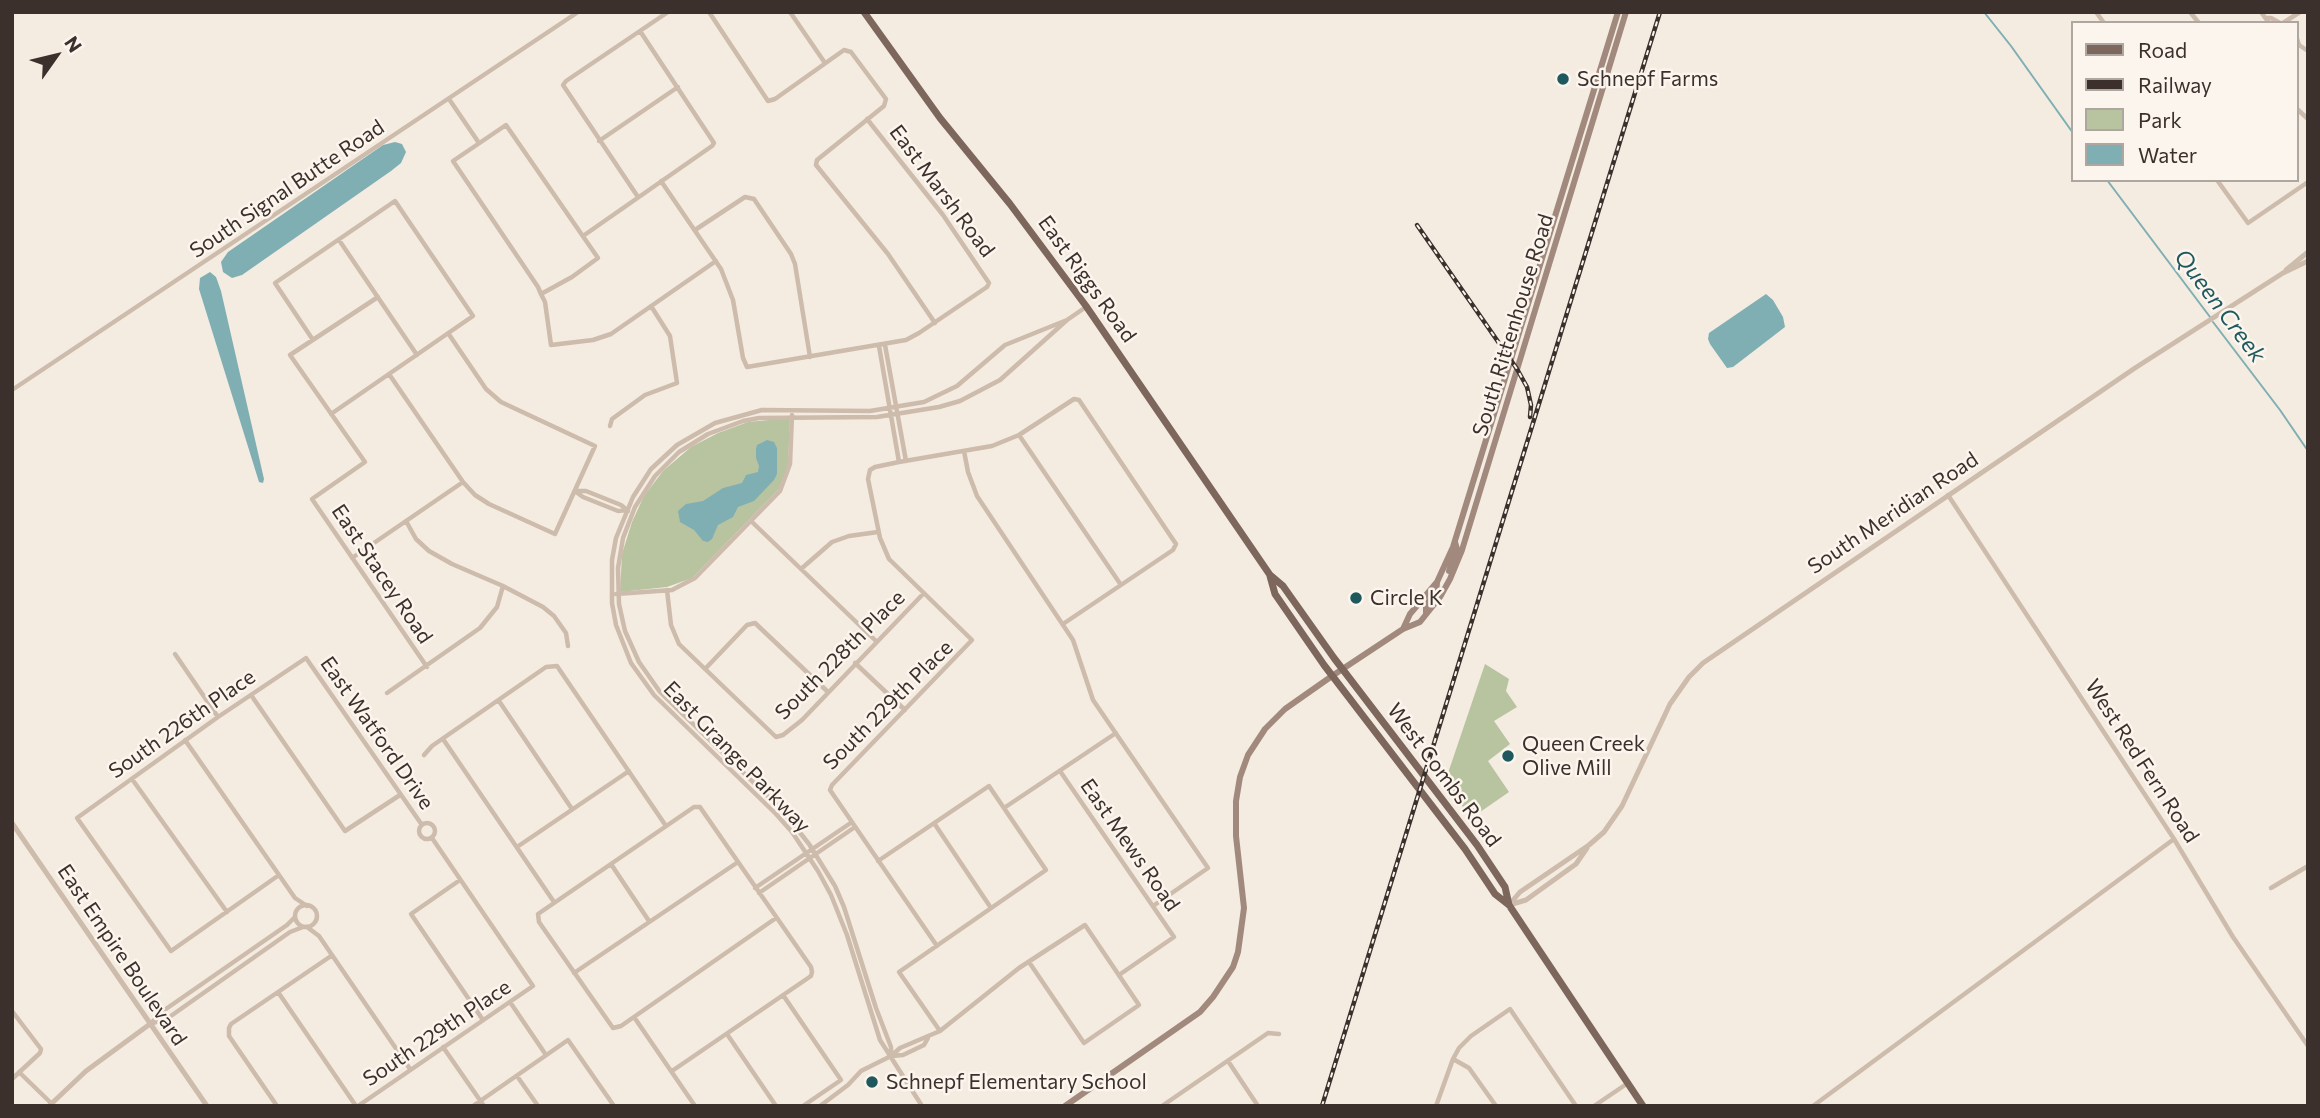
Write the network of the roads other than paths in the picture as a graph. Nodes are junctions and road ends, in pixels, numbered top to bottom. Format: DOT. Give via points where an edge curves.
graph roads {
  1 [pos="578,12"];
  2 [pos="667,12"];
  3 [pos="709,12"];
  4 [pos="790,12"];
  5 [pos="864,12"];
  6 [pos="1618,12"];
  7 [pos="1626,12"];
  8 [pos="2261,12"];
  9 [pos="2268,21"];
  10 [pos="640,31"];
  11 [pos="825,64"];
  12 [pos="678,87"];
  13 [pos="449,99"];
  14 [pos="867,119"];
  15 [pos="599,141"];
  16 [pos="479,143"];
  17 [pos="661,181"];
  18 [pos="2218,182"];
  19 [pos="2308,182"];
  20 [pos="638,197"];
  21 [pos="695,230"];
  22 [pos="583,236"];
  23 [pos="339,240"];
  24 [pos="2308,252"];
  25 [pos="716,261"];
  26 [pos="2308,261"];
  27 [pos="2283,273"];
  28 [pos="541,294"];
  29 [pos="377,297"];
  30 [pos="651,306"];
  31 [pos="1087,306"];
  32 [pos="1067,320"];
  33 [pos="935,323"];
  34 [pos="448,333"];
  35 [pos="313,340"];
  36 [pos="882,345"];
  37 [pos="417,355"];
  38 [pos="810,357"];
  39 [pos="389,374"];
  40 [pos="12,390"];
  41 [pos="896,407"];
  42 [pos="890,408"];
  43 [pos="792,410"];
  44 [pos="331,414"];
  45 [pos="891,415"];
  46 [pos="898,415"];
  47 [pos="792,416"];
  48 [pos="610,426"];
  49 [pos="1019,435"];
  50 [pos="964,451"];
  51 [pos="906,461"];
  52 [pos="899,462"];
  53 [pos="463,482"];
  54 [pos="575,491"];
  55 [pos="1948,495"];
  56 [pos="602,497"];
  57 [pos="599,504"];
  58 [pos="629,511"];
  59 [pos="405,521"];
  60 [pos="751,521"];
  61 [pos="878,532"];
  62 [pos="1455,541"];
  63 [pos="352,558"];
  64 [pos="801,569"];
  65 [pos="1270,575"];
  66 [pos="1437,582"];
  67 [pos="1448,583"];
  68 [pos="1121,585"];
  69 [pos="503,586"];
  70 [pos="667,590"];
  71 [pos="925,593"];
  72 [pos="615,594"];
  73 [pos="1426,614"];
  74 [pos="1063,624"];
  75 [pos="1403,629"];
  76 [pos="876,641"];
  77 [pos="568,646"];
  78 [pos="175,654"];
  79 [pos="306,659"];
  80 [pos="855,663"];
  81 [pos="427,667"];
  82 [pos="705,669"];
  83 [pos="1343,670"];
  84 [pos="1332,676"];
  85 [pos="387,692"];
  86 [pos="828,692"];
  87 [pos="251,695"];
  88 [pos="499,701"];
  89 [pos="905,710"];
  90 [pos="218,717"];
  91 [pos="1116,733"];
  92 [pos="443,739"];
  93 [pos="185,740"];
  94 [pos="424,755"];
  95 [pos="629,771"];
  96 [pos="1060,771"];
  97 [pos="131,779"];
  98 [pos="400,794"];
  99 [pos="1004,808"];
  100 [pos="572,809"];
  101 [pos="12,823"];
  102 [pos="934,823"];
  103 [pos="422,825"];
  104 [pos="854,825"];
  105 [pos="666,826"];
  106 [pos="432,838"];
  107 [pos="2174,839"];
  108 [pos="1589,845"];
  109 [pos="517,847"];
  110 [pos="814,852"];
  111 [pos="807,856"];
  112 [pos="878,861"];
  113 [pos="738,862"];
  114 [pos="611,864"];
  115 [pos="2308,866"];
  116 [pos="279,876"];
  117 [pos="460,880"];
  118 [pos="2271,888"];
  119 [pos="757,891"];
  120 [pos="295,898"];
  121 [pos="554,902"];
  122 [pos="1509,905"];
  123 [pos="307,906"];
  124 [pos="1153,906"];
  125 [pos="991,908"];
  126 [pos="297,910"];
  127 [pos="227,912"];
  128 [pos="295,917"];
  129 [pos="776,918"];
  130 [pos="316,922"];
  131 [pos="650,922"];
  132 [pos="305,927"];
  133 [pos="319,936"];
  134 [pos="937,946"];
  135 [pos="331,956"];
  136 [pos="1029,962"];
  137 [pos="574,973"];
  138 [pos="1119,975"];
  139 [pos="533,986"];
  140 [pos="278,992"];
  141 [pos="783,995"];
  142 [pos="510,1002"];
  143 [pos="12,1011"];
  144 [pos="634,1017"];
  145 [pos="483,1020"];
  146 [pos="150,1024"];
  147 [pos="940,1031"];
  148 [pos="727,1034"];
  149 [pos="1279,1034"];
  150 [pos="2308,1046"];
  151 [pos="443,1047"];
  152 [pos="546,1055"];
  153 [pos="891,1056"];
  154 [pos="1453,1059"];
  155 [pos="1228,1061"];
  156 [pos="410,1069"];
  157 [pos="672,1071"];
  158 [pos="19,1072"];
  159 [pos="517,1076"];
  160 [pos="12,1079"];
  161 [pos="1628,1083"];
  162 [pos="482,1103"];
  163 [pos="50,1105"];
  164 [pos="207,1106"];
  165 [pos="278,1106"];
  166 [pos="357,1106"];
  167 [pos="473,1106"];
  168 [pos="538,1106"];
  169 [pos="614,1106"];
  170 [pos="695,1106"];
  171 [pos="776,1106"];
  172 [pos="803,1106"];
  173 [pos="820,1106"];
  174 [pos="922,1106"];
  175 [pos="1065,1106"];
  176 [pos="1162,1106"];
  177 [pos="1258,1106"];
  178 [pos="1436,1106"];
  179 [pos="1496,1106"];
  180 [pos="1576,1106"];
  181 [pos="1594,1106"];
  182 [pos="1643,1106"];
  183 [pos="1813,1106"];
  1 -- 13 [label="street, South Signal Butte Road"];
  2 -- 10 [label="street"];
  3 -- 11 [label="street" via="768,101"];
  4 -- 11 [label="street"];
  5 -- 31 [label="main road, East Riggs Road" via="940,118"];
  6 -- 62 [label="main road, South Rittenhouse Road"];
  7 -- 67 [label="main road, South Rittenhouse Road" via="1462,550"];
  8 -- 9 [label="street"];
  10 -- 12 [label="street"];
  10 -- 15 [label="street" via="563,85"];
  11 -- 14 [label="street, East Marsh Road" via="848,50 886,99"];
  12 -- 15 [label="street"];
  12 -- 17 [label="street" via="714,142"];
  13 -- 16 [label="street"];
  13 -- 40 [label="street, South Signal Butte Road"];
  14 -- 33 [label="street" via="816,165 888,254"];
  14 -- 33 [label="street, East Marsh Road" via="938,207 989,284"];
  15 -- 20 [label="street"];
  16 -- 22 [label="street" via="506,125"];
  16 -- 28 [label="street" via="453,161"];
  17 -- 20 [label="street"];
  17 -- 21 [label="street"];
  18 -- 19 [label="street" via="2248,223"];
  20 -- 22 [label="street"];
  21 -- 25 [label="street"];
  21 -- 38 [label="street" via="745,197 754,199 795,264"];
  22 -- 28 [label="street" via="598,258"];
  23 -- 29 [label="street"];
  23 -- 34 [label="street" via="395,201 473,316"];
  23 -- 35 [label="street" via="275,284"];
  24 -- 27 [label="street, South Meridian Road"];
  25 -- 30 [label="street"];
  25 -- 38 [label="street" via="733,300 747,367"];
  26 -- 27 [label="street, South Meridian Road"];
  27 -- 55 [label="street, South Meridian Road"];
  28 -- 30 [label="street" via="551,345 611,334"];
  29 -- 35 [label="street"];
  29 -- 37 [label="street"];
  30 -- 48 [label="street" via="670,336 677,383 645,395 611,419"];
  31 -- 32 [label="street"];
  31 -- 65 [label="main road, East Riggs Road"];
  32 -- 41 [label="street" via="1005,345 948,392"];
  32 -- 46 [label="street" via="989,387 949,404"];
  33 -- 36 [label="street" via="906,340"];
  34 -- 37 [label="street"];
  34 -- 54 [label="street" via="485,389 502,402 595,446"];
  35 -- 44 [label="street" via="290,355"];
  36 -- 38 [label="street"];
  36 -- 41 [label="street"];
  36 -- 42 [label="street"];
  37 -- 39 [label="street"];
  39 -- 44 [label="street"];
  39 -- 53 [label="street"];
  41 -- 42 [label="street"];
  41 -- 46 [label="street"];
  42 -- 43 [label="street"];
  42 -- 45 [label="street"];
  43 -- 47 [label="street"];
  43 -- 58 [label="street" via="739,415 697,432 651,470"];
  44 -- 63 [label="street, East Stacey Road" via="365,463 312,499"];
  45 -- 46 [label="street"];
  45 -- 47 [label="street"];
  45 -- 52 [label="street"];
  46 -- 51 [label="street"];
  47 -- 58 [label="street" via="743,421 698,439 655,476"];
  47 -- 60 [label="street" via="790,464 784,484"];
  49 -- 50 [label="street"];
  49 -- 68 [label="street"];
  49 -- 68 [label="street" via="1077,399 1082,402 1177,544"];
  50 -- 51 [label="street"];
  50 -- 74 [label="street" via="974,491"];
  51 -- 52 [label="street"];
  52 -- 61 [label="street" via="870,471"];
  53 -- 54 [label="street" via="489,504 555,534"];
  53 -- 59 [label="street"];
  54 -- 56 [label="street"];
  54 -- 57 [label="street"];
  55 -- 107 [label="street, West Red Fern Road"];
  55 -- 108 [label="street, South Meridian Road" via="1696,669 1670,704 1616,816"];
  56 -- 57 [label="street"];
  56 -- 58 [label="street"];
  57 -- 58 [label="street"];
  58 -- 72 [label="street"];
  59 -- 63 [label="street"];
  59 -- 69 [label="street" via="429,551"];
  60 -- 64 [label="street"];
  60 -- 70 [label="street" via="695,578"];
  61 -- 64 [label="street" via="832,542"];
  61 -- 71 [label="street" via="889,559"];
  62 -- 66 [label="main road, South Rittenhouse Road"];
  62 -- 67 [label="main road"];
  63 -- 81 [label="street, East Stacey Road"];
  64 -- 76 [label="street"];
  65 -- 83 [label="main road, East Riggs Road" via="1283,586"];
  65 -- 84 [label="main road, East Riggs Road" via="1275,594"];
  66 -- 73 [label="main road"];
  66 -- 75 [label="main road, South Rittenhouse Road"];
  67 -- 73 [label="main road, South Rittenhouse Road"];
  68 -- 74 [label="street"];
  69 -- 77 [label="street" via="554,616 566,633"];
  69 -- 81 [label="street" via="497,607 480,628"];
  70 -- 72 [label="street"];
  70 -- 82 [label="street" via="674,635"];
  71 -- 76 [label="street, South 228th Place"];
  71 -- 89 [label="street, South 229th Place" via="972,640"];
  72 -- 110 [label="street, East Grange Parkway" via="625,631 660,692 782,810"];
  72 -- 111 [label="street, East Grange Parkway" via="621,640 644,682 776,814"];
  73 -- 75 [label="main road, South Rittenhouse Road"];
  74 -- 91 [label="street" via="1073,640 1093,701"];
  75 -- 83 [label="main road, South Rittenhouse Road"];
  76 -- 80 [label="street, South 228th Place"];
  78 -- 90 [label="street"];
  79 -- 87 [label="street, South 226th Place"];
  79 -- 98 [label="street, East Watford Drive"];
  80 -- 86 [label="street, South 228th Place"];
  80 -- 89 [label="street"];
  81 -- 85 [label="street"];
  82 -- 86 [label="street, South 228th Place" via="776,737 802,720"];
  82 -- 86 [label="street" via="747,625 755,623"];
  83 -- 84 [label="main road, South Rittenhouse Road"];
  83 -- 122 [label="main road, West Combs Road" via="1472,837 1506,887"];
  84 -- 122 [label="main road, West Combs Road" via="1495,894"];
  84 -- 175 [label="main road, South Rittenhouse Road" via="1270,723 1244,766 1235,819 1243,921 1238,952 1226,978 1187,1022"];
  87 -- 90 [label="street, South 226th Place"];
  87 -- 98 [label="street" via="345,831"];
  88 -- 92 [label="street"];
  88 -- 95 [label="street" via="546,667 557,666"];
  88 -- 100 [label="street"];
  89 -- 104 [label="street, South 229th Place" via="832,785 830,790"];
  90 -- 93 [label="street, South 226th Place"];
  91 -- 96 [label="street"];
  91 -- 124 [label="street" via="1208,868"];
  92 -- 94 [label="street"];
  92 -- 109 [label="street"];
  93 -- 97 [label="street, South 226th Place"];
  93 -- 116 [label="street"];
  95 -- 100 [label="street"];
  95 -- 105 [label="street"];
  96 -- 99 [label="street"];
  96 -- 124 [label="street, East Mews Road"];
  97 -- 127 [label="street"];
  97 -- 127 [label="street, South 226th Place" via="77,818 171,951"];
  98 -- 103 [label="street, East Watford Drive"];
  99 -- 102 [label="street" via="989,786"];
  99 -- 125 [label="street" via="1046,870"];
  100 -- 109 [label="street"];
  101 -- 146 [label="street, East Empire Boulevard"];
  102 -- 112 [label="street"];
  102 -- 125 [label="street"];
  103 -- 106 [label="street" via="420,836"];
  103 -- 106 [label="street" via="428,822 435,827"];
  104 -- 110 [label="street"];
  104 -- 112 [label="street"];
  105 -- 113 [label="street" via="700,807"];
  105 -- 114 [label="street"];
  106 -- 117 [label="street, East Watford Drive"];
  107 -- 150 [label="street, West Red Fern Road" via="2233,937"];
  107 -- 183 [label="street"];
  108 -- 122 [label="street, South Meridian Road" via="1520,892"];
  108 -- 122 [label="street, South Meridian Road" via="1576,864 1526,900"];
  109 -- 121 [label="street"];
  110 -- 111 [label="street"];
  110 -- 153 [label="street, East Grange Parkway" via="848,916"];
  111 -- 119 [label="street"];
  111 -- 153 [label="street, East Grange Parkway" via="837,907 873,1021"];
  112 -- 134 [label="street"];
  113 -- 119 [label="street"];
  113 -- 131 [label="street"];
  114 -- 121 [label="street"];
  114 -- 131 [label="street"];
  115 -- 118 [label="street"];
  116 -- 120 [label="street"];
  116 -- 127 [label="street"];
  117 -- 139 [label="street, East Watford Drive"];
  117 -- 145 [label="street" via="411,914"];
  119 -- 129 [label="street"];
  120 -- 123 [label="street"];
  120 -- 126 [label="street"];
  121 -- 137 [label="street" via="537,918"];
  122 -- 161 [label="main road, West Combs Road"];
  123 -- 126 [label="street"];
  123 -- 130 [label="street" via="316,911"];
  124 -- 138 [label="street, East Mews Road" via="1174,937"];
  125 -- 134 [label="street"];
  126 -- 128 [label="street"];
  128 -- 132 [label="street"];
  128 -- 146 [label="street"];
  129 -- 141 [label="street" via="812,972"];
  129 -- 144 [label="street"];
  130 -- 132 [label="street"];
  130 -- 133 [label="street"];
  131 -- 137 [label="street"];
  132 -- 133 [label="street"];
  132 -- 146 [label="street" via="290,932 168,1018"];
  133 -- 135 [label="street"];
  134 -- 147 [label="street" via="899,972"];
  135 -- 140 [label="street"];
  135 -- 156 [label="street"];
  136 -- 138 [label="street" via="1085,925"];
  136 -- 138 [label="street" via="1084,1043 1139,1005"];
  136 -- 147 [label="street"];
  137 -- 144 [label="street" via="613,1028"];
  139 -- 142 [label="street, South 229th Place"];
  140 -- 165 [label="street" via="229,1028 229,1036"];
  140 -- 166 [label="street"];
  141 -- 148 [label="street"];
  141 -- 172 [label="street" via="841,1080"];
  142 -- 145 [label="street, South 229th Place"];
  142 -- 152 [label="street"];
  143 -- 158 [label="street" via="41,1049"];
  144 -- 157 [label="street"];
  145 -- 151 [label="street, South 229th Place"];
  146 -- 163 [label="street" via="86,1071"];
  146 -- 164 [label="street, East Empire Boulevard"];
  147 -- 153 [label="street"];
  148 -- 157 [label="street"];
  148 -- 171 [label="street"];
  149 -- 155 [label="street" via="1268,1033"];
  151 -- 156 [label="street, South 229th Place"];
  151 -- 162 [label="street"];
  152 -- 159 [label="street"];
  152 -- 169 [label="street" via="568,1040"];
  153 -- 173 [label="street" via="861,1071"];
  153 -- 174 [label="street, East Grange Parkway"];
  154 -- 178 [label="street"];
  154 -- 179 [label="street" via="1469,1068"];
  154 -- 180 [label="street" via="1471,1036 1510,1009"];
  155 -- 176 [label="street"];
  155 -- 177 [label="street"];
  156 -- 166 [label="street, South 229th Place"];
  157 -- 170 [label="street"];
  158 -- 160 [label="street"];
  158 -- 163 [label="street"];
  159 -- 162 [label="street"];
  159 -- 168 [label="street"];
  161 -- 181 [label="street"];
  161 -- 182 [label="main road, West Combs Road"];
  162 -- 167 [label="street"];
}
